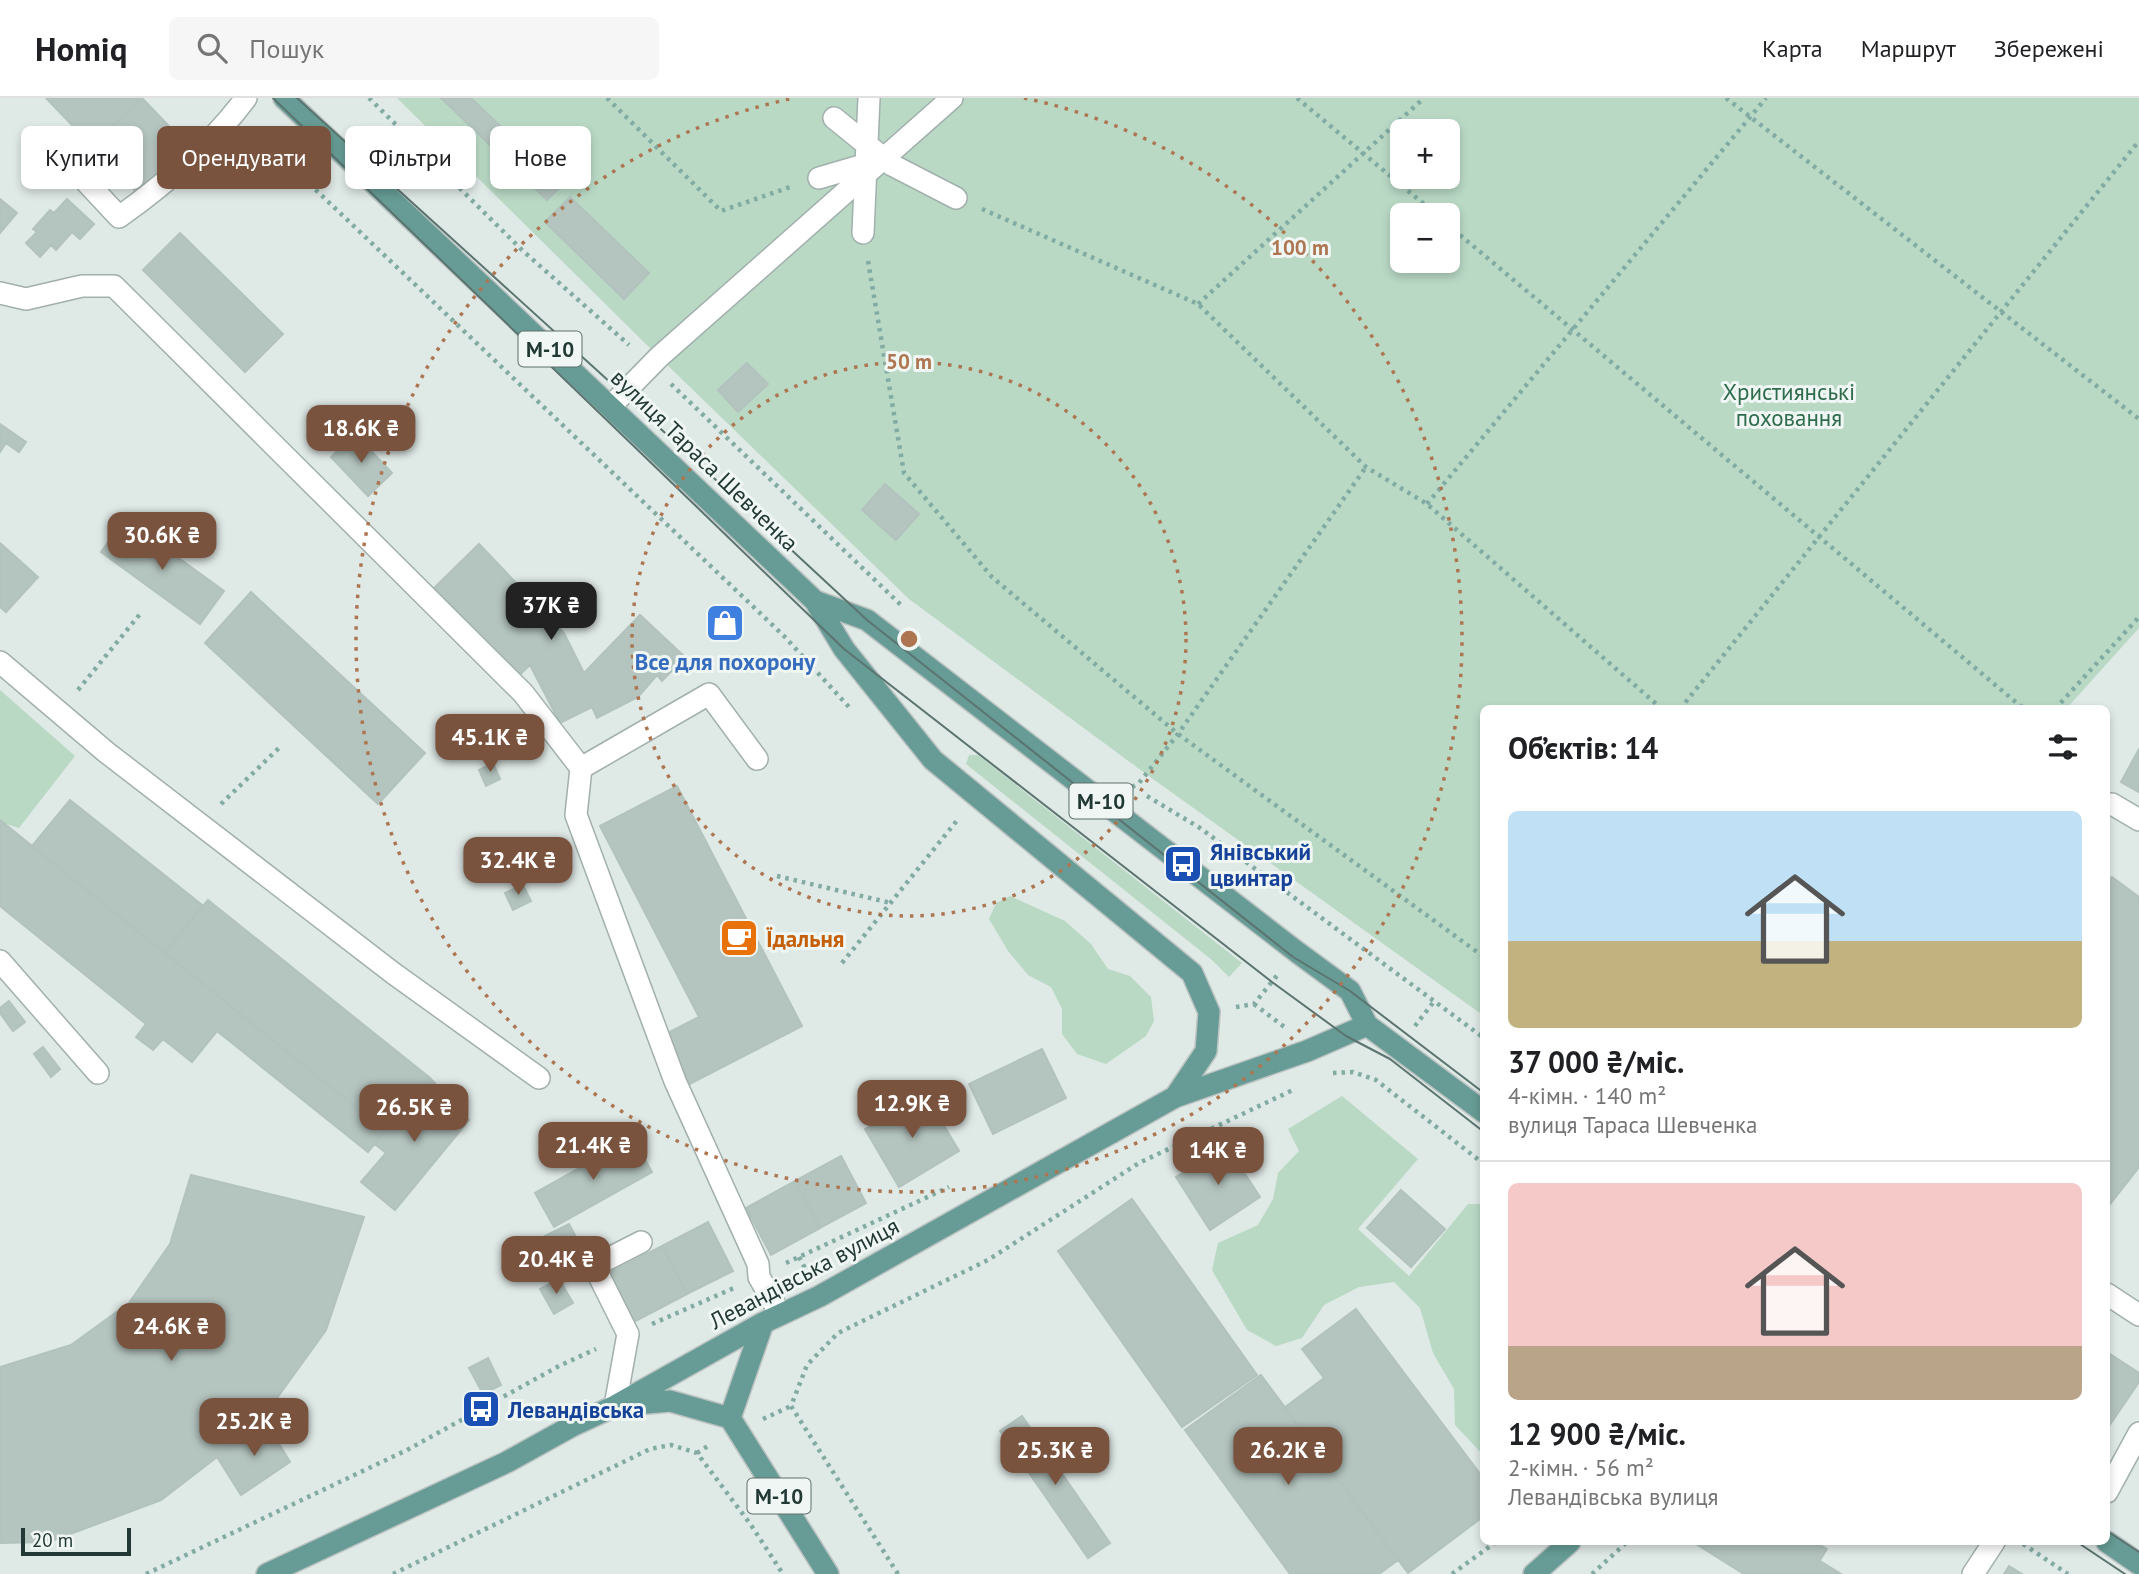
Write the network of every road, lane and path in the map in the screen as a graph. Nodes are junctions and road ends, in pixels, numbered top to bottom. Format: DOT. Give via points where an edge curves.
graph roads {
  1 [pos="284,98"];
  2 [pos="369,98"];
  3 [pos="607,98"];
  4 [pos="869,98"];
  5 [pos="952,98"];
  6 [pos="1297,98"];
  7 [pos="1424,98"];
  8 [pos="1726,98"];
  9 [pos="1766,98"];
  10 [pos="240,106"];
  11 [pos="1750,117"];
  12 [pos="834,118"];
  13 [pos="2139,141"];
  14 [pos="1363,153"];
  15 [pos="871,161"];
  16 [pos="819,178"];
  17 [pos="93,189"];
  18 [pos="956,198"];
  19 [pos="1423,203"];
  20 [pos="863,233"];
  21 [pos="1460,235"];
  22 [pos="0,293"];
  23 [pos="1198,304"];
  24 [pos="2001,312"];
  25 [pos="1573,329"];
  26 [pos="651,365"];
  27 [pos="611,406"];
  28 [pos="2139,419"];
  29 [pos="1366,467"];
  30 [pos="1427,504"];
  31 [pos="1819,537"];
  32 [pos="815,601"];
  33 [pos="904,608"];
  34 [pos="140,614"];
  35 [pos="2139,617"];
  36 [pos="0,662"];
  37 [pos="1656,705"];
  38 [pos="1684,705"];
  39 [pos="2019,705"];
  40 [pos="2059,705"];
  41 [pos="60,712"];
  42 [pos="855,713"];
  43 [pos="1178,734"];
  44 [pos="281,746"];
  45 [pos="757,759"];
  46 [pos="581,768"];
  47 [pos="1122,778"];
  48 [pos="1132,787"];
  49 [pos="2112,804"];
  50 [pos="962,815"];
  51 [pos="2139,820"];
  52 [pos="200,824"];
  53 [pos="778,876"];
  54 [pos="1287,894"];
  55 [pos="1282,899"];
  56 [pos="891,903"];
  57 [pos="1324,920"];
  58 [pos="1315,930"];
  59 [pos="1480,954"];
  60 [pos="0,961"];
  61 [pos="842,963"];
  62 [pos="1266,989"];
  63 [pos="1435,1000"];
  64 [pos="1424,1013"];
  65 [pos="1367,1025"];
  66 [pos="1291,1033"];
  67 [pos="1480,1035"];
  68 [pos="98,1073"];
  69 [pos="1327,1074"];
  70 [pos="539,1078"];
  71 [pos="1302,1086"];
  72 [pos="1175,1097"];
  73 [pos="1480,1109"];
  74 [pos="1480,1161"];
  75 [pos="957,1183"];
  76 [pos="640,1242"];
  77 [pos="799,1257"];
  78 [pos="806,1270"];
  79 [pos="760,1277"];
  80 [pos="2110,1296"];
  81 [pos="2139,1315"];
  82 [pos="772,1319"];
  83 [pos="628,1334"];
  84 [pos="615,1406"];
  85 [pos="791,1406"];
  86 [pos="779,1411"];
  87 [pos="730,1418"];
  88 [pos="2139,1433"];
  89 [pos="709,1446"];
  90 [pos="697,1453"];
  91 [pos="2110,1486"];
  92 [pos="2110,1544"];
  93 [pos="1492,1545"];
  94 [pos="1567,1545"];
  95 [pos="1625,1545"];
  96 [pos="1991,1545"];
  97 [pos="2024,1545"];
  98 [pos="2139,1564"];
  99 [pos="1543,1571"];
  100 [pos="146,1574"];
  101 [pos="267,1574"];
  102 [pos="393,1574"];
  103 [pos="783,1574"];
  104 [pos="828,1574"];
  105 [pos="898,1574"];
  106 [pos="1452,1574"];
  107 [pos="1592,1574"];
  108 [pos="1973,1574"];
  109 [pos="2068,1574"];
  1 -- 27 [label="main road, вулиця Тараса Шевченка / М-10"];
  2 -- 26 [label="path" via="522,250"];
  3 -- 16 [label="path" via="721,211"];
  4 -- 15 [label="street"];
  5 -- 15 [label="street"];
  6 -- 14 [label="path"];
  7 -- 14 [label="path"];
  8 -- 11 [label="path"];
  9 -- 11 [label="path"];
  10 -- 17 [label="street" via="198,154 119,217"];
  10 -- 42 [label="path" via="784,636"];
  11 -- 24 [label="path"];
  11 -- 25 [label="path"];
  12 -- 15 [label="street"];
  13 -- 24 [label="path"];
  14 -- 19 [label="path"];
  14 -- 23 [label="path"];
  15 -- 16 [label="street"];
  15 -- 18 [label="street"];
  15 -- 20 [label="street"];
  15 -- 26 [label="street"];
  18 -- 23 [label="path"];
  20 -- 43 [label="path" via="904,473 992,577"];
  21 -- 25 [label="path"];
  22 -- 46 [label="street" via="26,299 82,286 114,286 523,693"];
  23 -- 29 [label="path"];
  24 -- 28 [label="path"];
  24 -- 31 [label="path"];
  25 -- 30 [label="path"];
  25 -- 31 [label="path"];
  26 -- 27 [label="street"];
  26 -- 33 [label="path"];
  27 -- 32 [label="main road, вулиця Тараса Шевченка / М-10"];
  29 -- 30 [label="path"];
  29 -- 43 [label="path"];
  30 -- 37 [label="path"];
  31 -- 38 [label="path"];
  31 -- 39 [label="path"];
  32 -- 65 [label="main road, вулиця Тараса Шевченка / М-10" via="867,620 1350,991"];
  32 -- 72 [label="main road, вулиця Тараса Шевченка / М-10" via="844,649 933,760 1192,973 1209,1012 1206,1051"];
  34 -- 41 [label="path"];
  35 -- 40 [label="path"];
  36 -- 41 [label="street"];
  41 -- 52 [label="street"];
  43 -- 48 [label="path"];
  43 -- 59 [label="path"];
  44 -- 52 [label="path"];
  45 -- 46 [label="street" via="709,694"];
  46 -- 79 [label="street" via="576,815 675,1081"];
  47 -- 48 [label="path"];
  48 -- 54 [label="path" via="1200,828"];
  49 -- 51 [label="street"];
  50 -- 56 [label="path"];
  52 -- 70 [label="street" via="393,973"];
  53 -- 56 [label="path"];
  54 -- 55 [label="path"];
  54 -- 57 [label="path"];
  56 -- 61 [label="path"];
  57 -- 58 [label="path"];
  57 -- 63 [label="path"];
  60 -- 68 [label="street"];
  62 -- 66 [label="path" via="1254,1004"];
  63 -- 64 [label="path"];
  63 -- 67 [label="path"];
  65 -- 72 [label="main road, Левандівська вулиця"];
  65 -- 73 [label="main road, вулиця Тараса Шевченка / М-10"];
  69 -- 74 [label="path" via="1353,1072 1376,1080"];
  71 -- 85 [label="path" via="1139,1163 988,1260 838,1333 807,1365"];
  72 -- 82 [label="main road, Левандівська вулиця / М-10"];
  75 -- 77 [label="path"];
  76 -- 83 [label="street" via="594,1266"];
  77 -- 78 [label="path"];
  77 -- 79 [label="path"];
  79 -- 82 [label="street"];
  79 -- 83 [label="path"];
  80 -- 81 [label="street"];
  82 -- 84 [label="main road, Левандівська вулиця"];
  82 -- 87 [label="main road"];
  83 -- 84 [label="street"];
  83 -- 100 [label="path" via="559,1366 407,1450"];
  84 -- 87 [label="main road" via="670,1401"];
  84 -- 101 [label="main road, Левандівська вулиця"];
  85 -- 86 [label="path"];
  85 -- 105 [label="path"];
  87 -- 104 [label="main road, М-10"];
  88 -- 91 [label="street"];
  89 -- 90 [label="path"];
  90 -- 102 [label="path" via="671,1445 650,1449"];
  90 -- 103 [label="path"];
  92 -- 98 [label="main road"];
  93 -- 106 [label="path"];
  94 -- 99 [label="main road"];
  95 -- 107 [label="path"];
  96 -- 108 [label="street"];
  97 -- 109 [label="path"];
}
